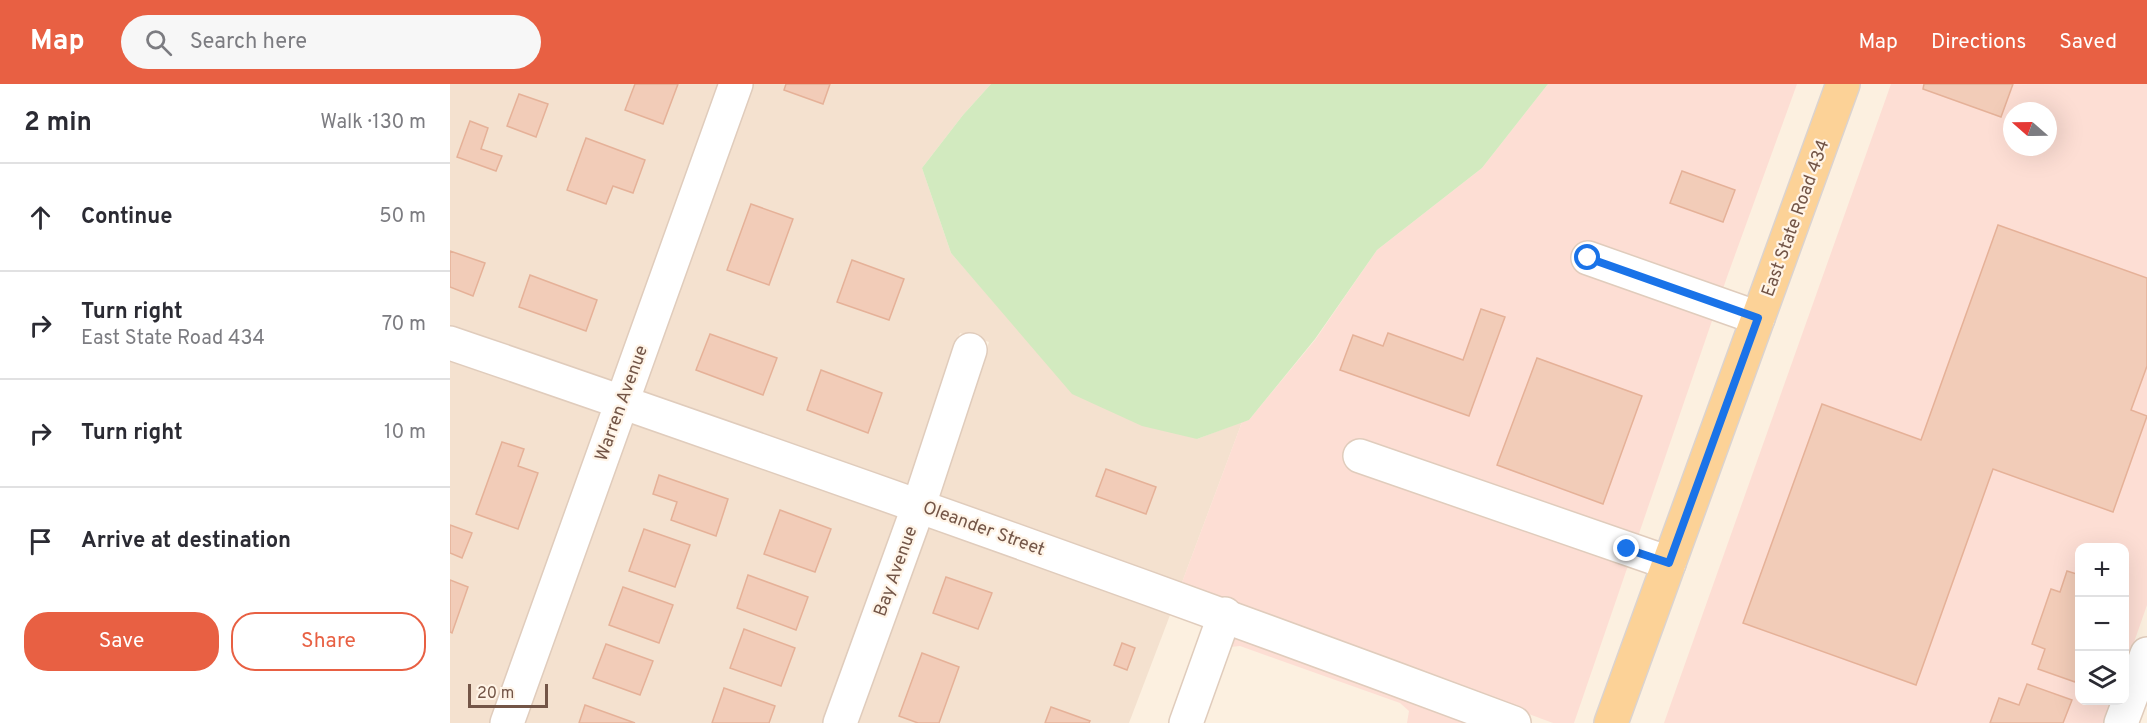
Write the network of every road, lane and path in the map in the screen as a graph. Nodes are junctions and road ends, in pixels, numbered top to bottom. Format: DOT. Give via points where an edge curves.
graph roads {
  1 [pos="736,84"];
  2 [pos="1843,84"];
  3 [pos="1588,258"];
  4 [pos="1758,318"];
  5 [pos="450,344"];
  6 [pos="970,350"];
  7 [pos="621,402"];
  8 [pos="1360,456"];
  9 [pos="919,505"];
  10 [pos="1669,563"];
  11 [pos="1225,614"];
  12 [pos="2147,654"];
  13 [pos="507,723"];
  14 [pos="840,723"];
  15 [pos="1186,723"];
  16 [pos="1514,723"];
  17 [pos="1611,723"];
  18 [pos="2121,723"];
  1 -- 7 [label="street, Warren Avenue"];
  2 -- 4 [label="main road, East State Road 434"];
  3 -- 4 [label="street"];
  4 -- 10 [label="main road, East State Road 434"];
  5 -- 7 [label="street, Oleander Street"];
  6 -- 9 [label="street, Bay Avenue"];
  7 -- 9 [label="street, Oleander Street"];
  7 -- 13 [label="street, Warren Avenue"];
  8 -- 10 [label="street"];
  9 -- 11 [label="street, Oleander Street"];
  9 -- 14 [label="street, Bay Avenue"];
  10 -- 17 [label="main road, East State Road 434"];
  11 -- 15 [label="street"];
  11 -- 16 [label="street, Oleander Street"];
  12 -- 18 [label="street"];
}
